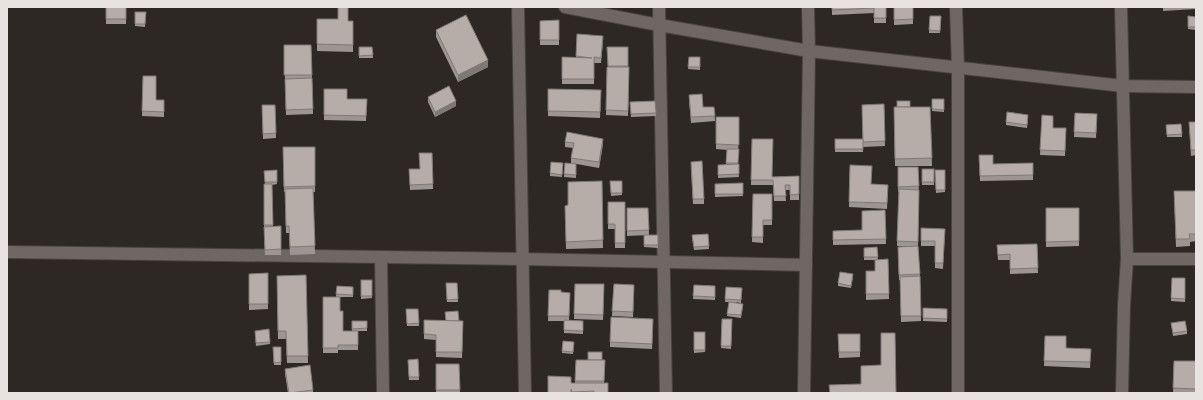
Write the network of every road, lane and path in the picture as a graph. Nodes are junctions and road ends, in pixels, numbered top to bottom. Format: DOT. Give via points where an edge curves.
graph roads {
  1 [pos="518,7"];
  2 [pos="565,7"];
  3 [pos="659,7"];
  4 [pos="808,7"];
  5 [pos="956,7"];
  6 [pos="1121,7"];
  7 [pos="659,25"];
  8 [pos="809,51"];
  9 [pos="958,68"];
  10 [pos="1123,86"];
  11 [pos="1196,87"];
  12 [pos="7,252"];
  13 [pos="381,257"];
  14 [pos="1196,258"];
  15 [pos="522,259"];
  16 [pos="1127,259"];
  17 [pos="664,262"];
  18 [pos="806,265"];
  19 [pos="383,393"];
  20 [pos="525,393"];
  21 [pos="666,393"];
  22 [pos="804,393"];
  23 [pos="958,393"];
  24 [pos="1122,393"];
  1 -- 15 [label="street"];
  2 -- 7 [label="street"];
  3 -- 7 [label="street"];
  4 -- 8 [label="street"];
  5 -- 9 [label="street"];
  6 -- 10 [label="street"];
  7 -- 8 [label="street"];
  7 -- 17 [label="street"];
  8 -- 9 [label="street"];
  8 -- 18 [label="street"];
  9 -- 10 [label="street"];
  9 -- 23 [label="street"];
  10 -- 11 [label="street"];
  10 -- 16 [label="street"];
  12 -- 13 [label="street"];
  13 -- 15 [label="street"];
  13 -- 19 [label="street"];
  14 -- 16 [label="street"];
  15 -- 17 [label="street"];
  15 -- 20 [label="street"];
  16 -- 24 [label="street"];
  17 -- 18 [label="street"];
  17 -- 21 [label="street"];
  18 -- 22 [label="street"];
}
